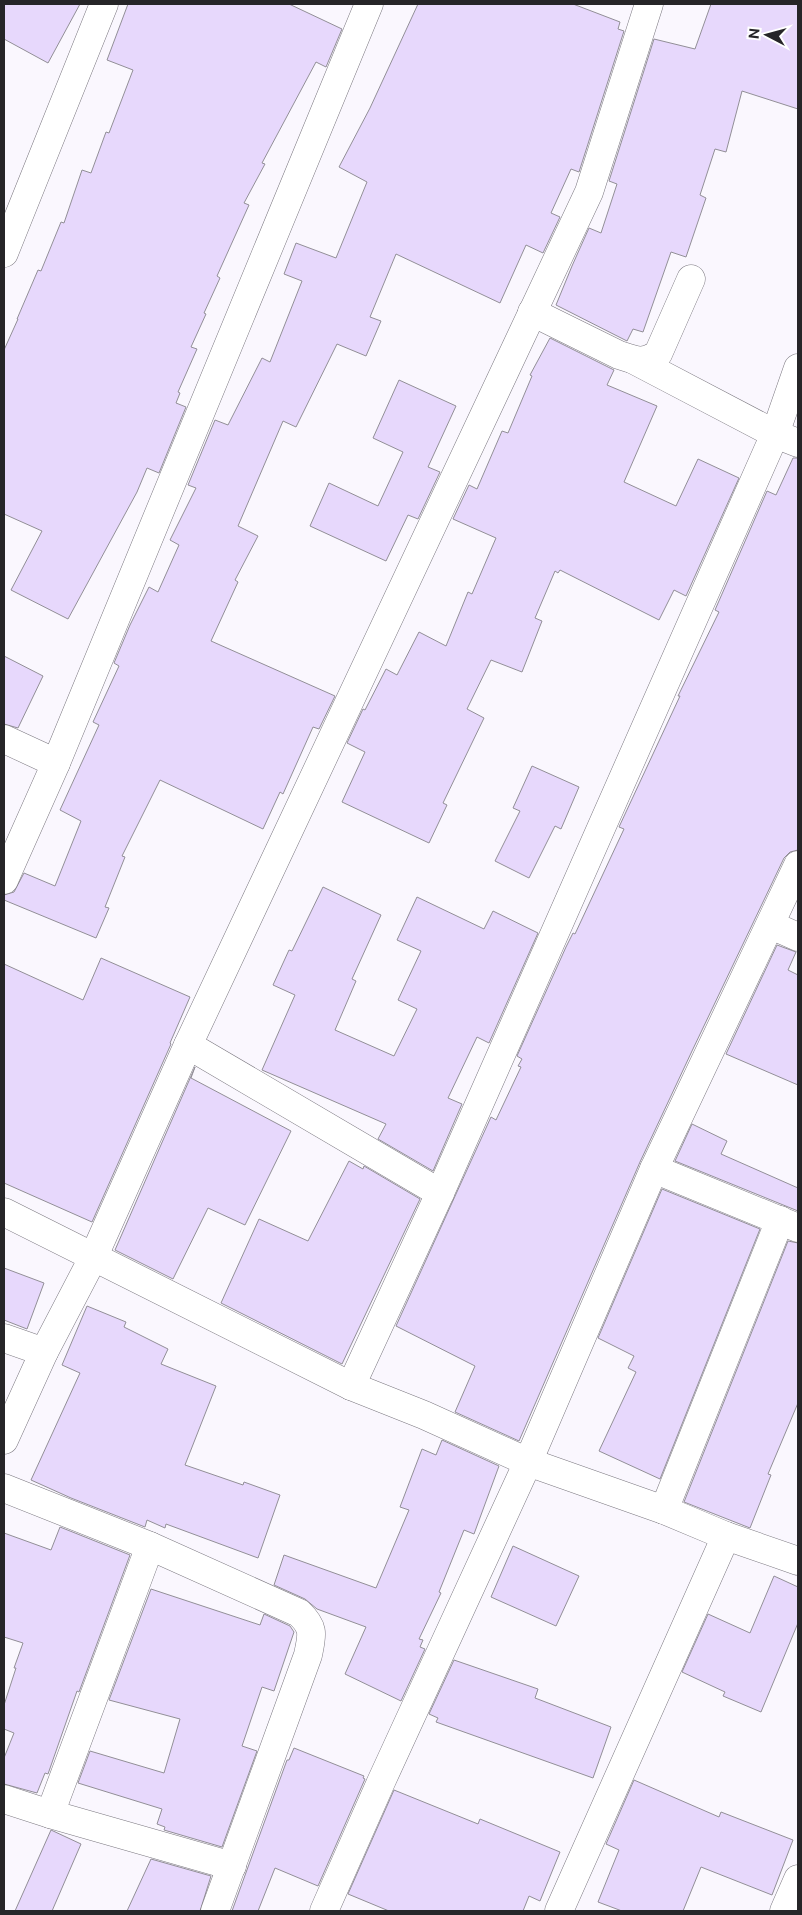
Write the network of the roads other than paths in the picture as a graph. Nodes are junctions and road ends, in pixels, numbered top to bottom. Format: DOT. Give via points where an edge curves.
graph roads {
  1 [pos="104,4"];
  2 [pos="369,4"];
  3 [pos="649,4"];
  4 [pos="4,253"];
  5 [pos="692,279"];
  6 [pos="532,312"];
  7 [pos="634,360"];
  8 [pos="798,368"];
  9 [pos="786,438"];
  10 [pos="4,739"];
  11 [pos="56,763"];
  12 [pos="798,865"];
  13 [pos="4,880"];
  14 [pos="771,925"];
  15 [pos="798,937"];
  16 [pos="188,1045"];
  17 [pos="654,1169"];
  18 [pos="440,1193"];
  19 [pos="4,1212"];
  20 [pos="789,1224"];
  21 [pos="93,1258"];
  22 [pos="4,1338"];
  23 [pos="44,1352"];
  24 [pos="351,1386"];
  25 [pos="4,1440"];
  26 [pos="528,1462"];
  27 [pos="4,1488"];
  28 [pos="664,1510"];
  29 [pos="726,1536"];
  30 [pos="150,1546"];
  31 [pos="798,1561"];
  32 [pos="4,1799"];
  33 [pos="50,1814"];
  34 [pos="232,1866"];
  35 [pos="798,1879"];
  36 [pos="215,1911"];
  37 [pos="324,1911"];
  38 [pos="559,1911"];
  39 [pos="784,1911"];
  1 -- 4 [label="street"];
  2 -- 11 [label="street"];
  3 -- 6 [label="street" via="589,192"];
  5 -- 7 [label="street" via="658,354 647,361"];
  6 -- 7 [label="street"];
  6 -- 16 [label="street"];
  7 -- 9 [label="street"];
  8 -- 9 [label="street"];
  9 -- 18 [label="street"];
  10 -- 11 [label="street"];
  11 -- 13 [label="street"];
  12 -- 14 [label="street"];
  14 -- 15 [label="street"];
  14 -- 17 [label="street"];
  16 -- 18 [label="street"];
  16 -- 21 [label="street"];
  17 -- 20 [label="street"];
  17 -- 26 [label="street"];
  18 -- 24 [label="street"];
  19 -- 21 [label="street"];
  20 -- 28 [label="street"];
  21 -- 23 [label="street"];
  21 -- 24 [label="street"];
  22 -- 23 [label="street"];
  23 -- 25 [label="street"];
  24 -- 26 [label="street"];
  26 -- 28 [label="street"];
  26 -- 37 [label="street"];
  27 -- 30 [label="street"];
  28 -- 29 [label="street"];
  29 -- 31 [label="street"];
  29 -- 38 [label="street"];
  30 -- 33 [label="street"];
  30 -- 34 [label="street" via="299,1613 309,1622 312,1637 308,1655"];
  32 -- 33 [label="street"];
  33 -- 34 [label="street"];
  34 -- 36 [label="street"];
  35 -- 39 [label="street"];
}
